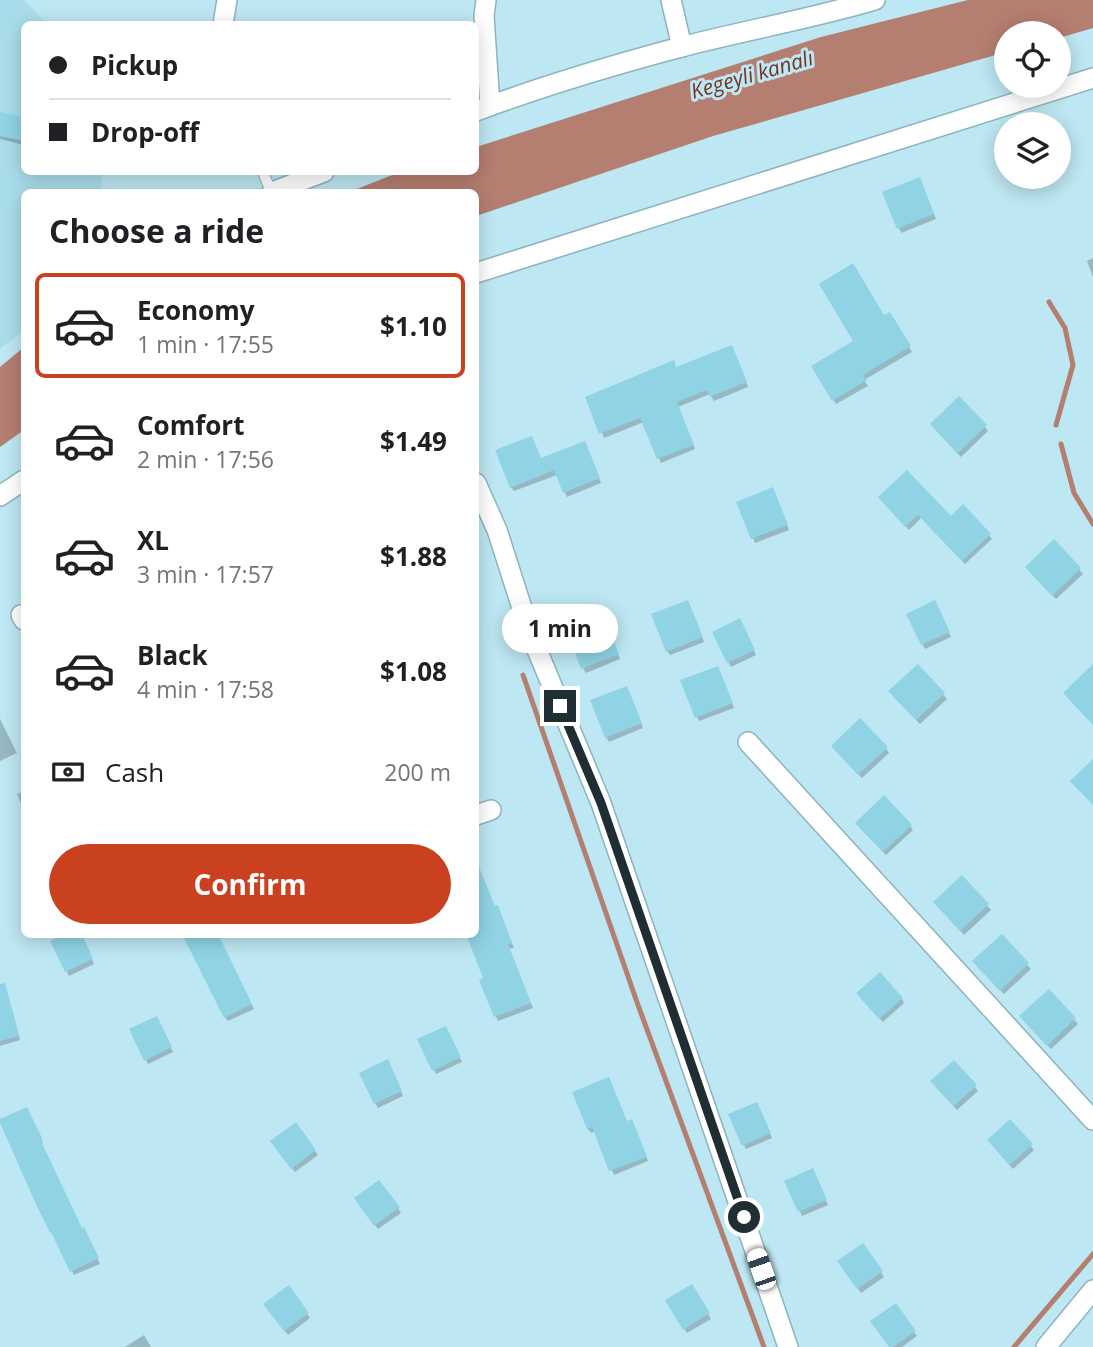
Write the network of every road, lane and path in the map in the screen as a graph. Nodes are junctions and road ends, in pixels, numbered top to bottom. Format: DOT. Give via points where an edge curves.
graph roads {
  1 [pos="227,0"];
  2 [pos="486,0"];
  3 [pos="671,0"];
  4 [pos="875,0"];
  5 [pos="224,21"];
  6 [pos="682,47"];
  7 [pos="1093,78"];
  8 [pos="483,109"];
  9 [pos="316,175"];
  10 [pos="280,189"];
  11 [pos="479,273"];
  12 [pos="21,482"];
  13 [pos="479,491"];
  14 [pos="0,496"];
  15 [pos="748,742"];
  16 [pos="1093,1120"];
  17 [pos="1093,1290"];
  18 [pos="788,1347"];
  19 [pos="1046,1347"];
  1 -- 5 [label="street"];
  2 -- 8 [label="street"];
  3 -- 6 [label="street"];
  4 -- 6 [label="street"];
  6 -- 8 [label="street"];
  7 -- 11 [label="street"];
  9 -- 10 [label="street"];
  12 -- 14 [label="street"];
  13 -- 18 [label="street" via="497,530 530,633 601,803"];
  15 -- 16 [label="street"];
  17 -- 19 [label="street"];
}
